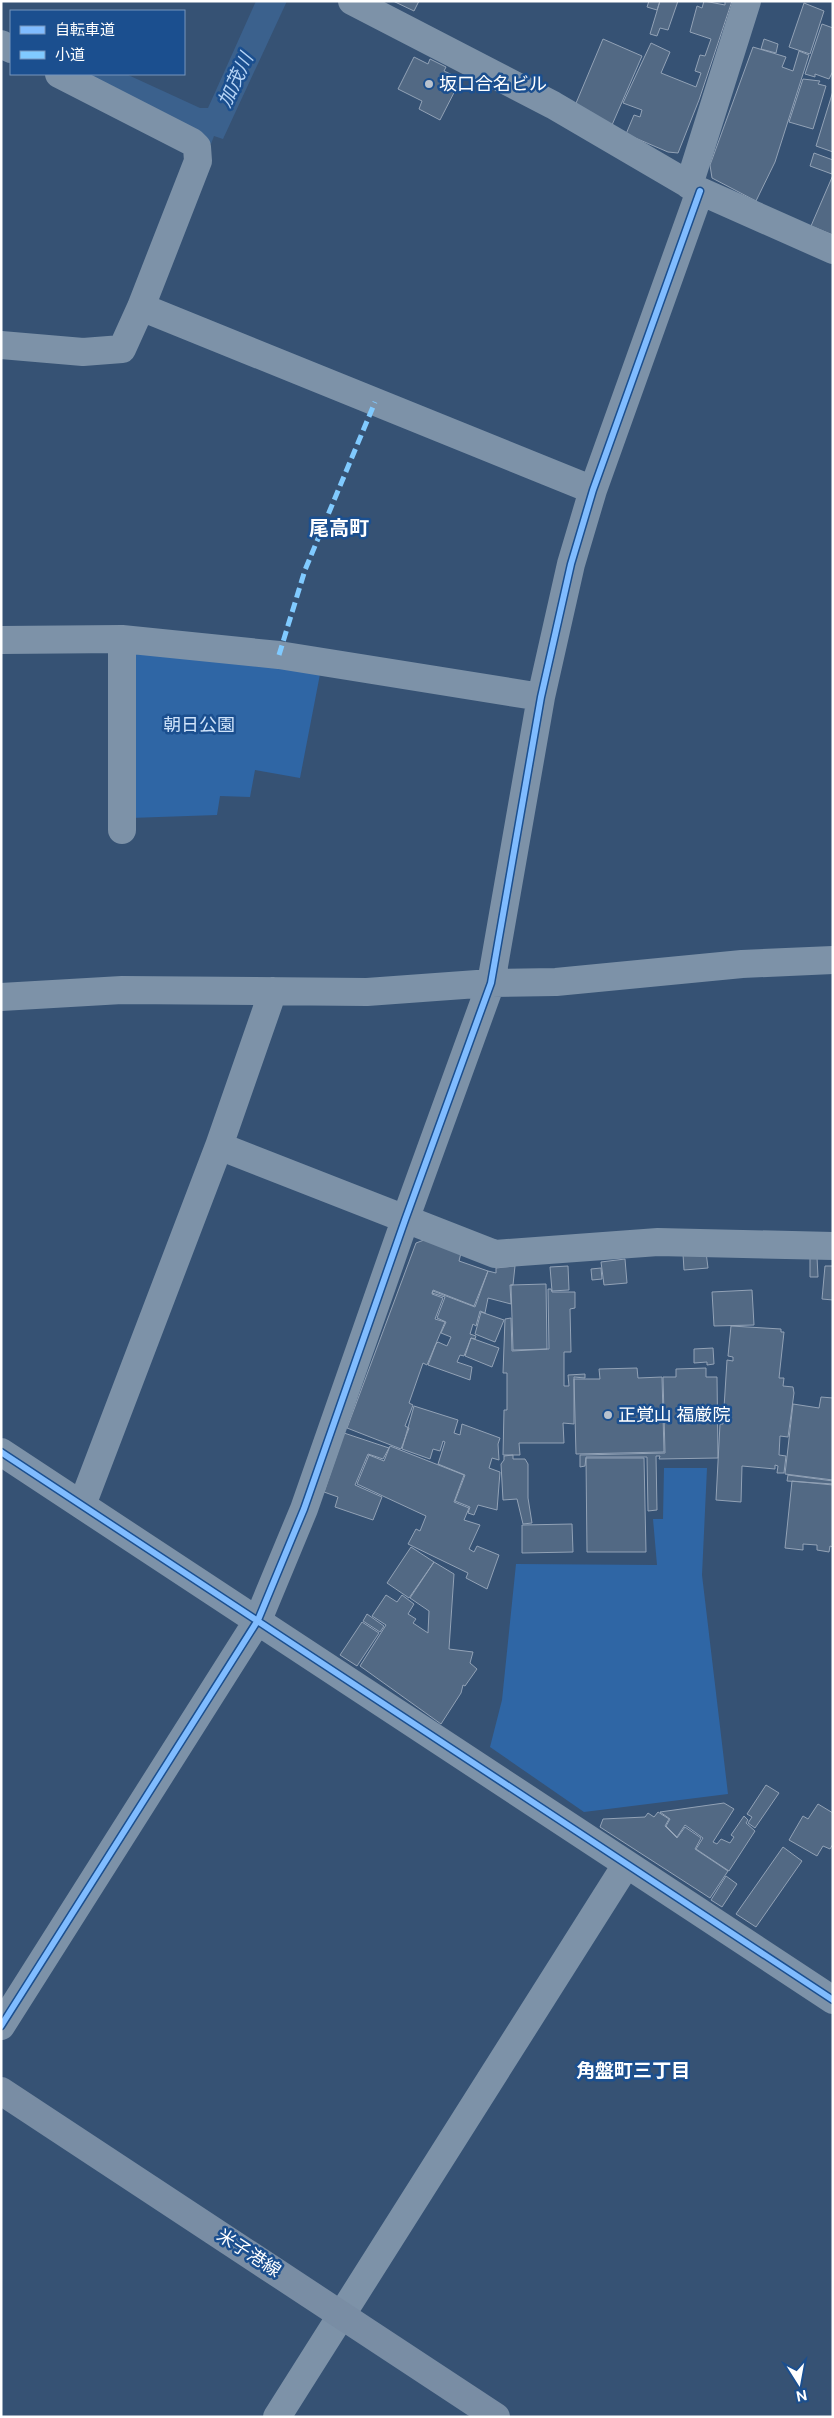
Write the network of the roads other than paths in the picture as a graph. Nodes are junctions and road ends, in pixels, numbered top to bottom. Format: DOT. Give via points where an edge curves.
graph roads {
  1 [pos="352,1"];
  2 [pos="747,1"];
  3 [pos="61,75"];
  4 [pos="694,188"];
  5 [pos="833,250"];
  6 [pos="141,307"];
  7 [pos="1,346"];
  8 [pos="593,490"];
  9 [pos="122,639"];
  10 [pos="1,640"];
  11 [pos="542,697"];
  12 [pos="122,830"];
  13 [pos="833,960"];
  14 [pos="492,983"];
  15 [pos="273,991"];
  16 [pos="1,997"];
  17 [pos="218,1146"];
  18 [pos="405,1220"];
  19 [pos="833,1246"];
  20 [pos="1,1452"];
  21 [pos="82,1505"];
  22 [pos="258,1620"];
  23 [pos="626,1865"];
  24 [pos="833,2000"];
  25 [pos="1,2026"];
  26 [pos="1,2090"];
  27 [pos="342,2315"];
  28 [pos="277,2417"];
  29 [pos="496,2417"];
  1 -- 4 [label="street" via="553,105"];
  2 -- 4 [label="street"];
  3 -- 6 [label="street" via="197,147 198,161"];
  4 -- 5 [label="street"];
  4 -- 8 [label="street"];
  6 -- 7 [label="street" via="122,349 83,352"];
  6 -- 8 [label="street"];
  8 -- 11 [label="street" via="571,564"];
  9 -- 10 [label="street"];
  9 -- 11 [label="street" via="279,656"];
  9 -- 12 [label="street"];
  11 -- 14 [label="street"];
  13 -- 14 [label="street" via="742,964 556,982"];
  14 -- 15 [label="street" via="367,992"];
  14 -- 18 [label="street"];
  15 -- 16 [label="street" via="122,990"];
  15 -- 17 [label="street"];
  17 -- 18 [label="street"];
  17 -- 21 [label="street"];
  18 -- 19 [label="street" via="495,1254 658,1242"];
  18 -- 22 [label="street" via="304,1509"];
  20 -- 21 [label="street"];
  21 -- 22 [label="street"];
  22 -- 23 [label="street"];
  22 -- 25 [label="street"];
  23 -- 24 [label="street"];
  23 -- 27 [label="street"];
  26 -- 27 [label="main road, 米子港線"];
  27 -- 28 [label="street"];
  27 -- 29 [label="main road, 米子港線"];
}
